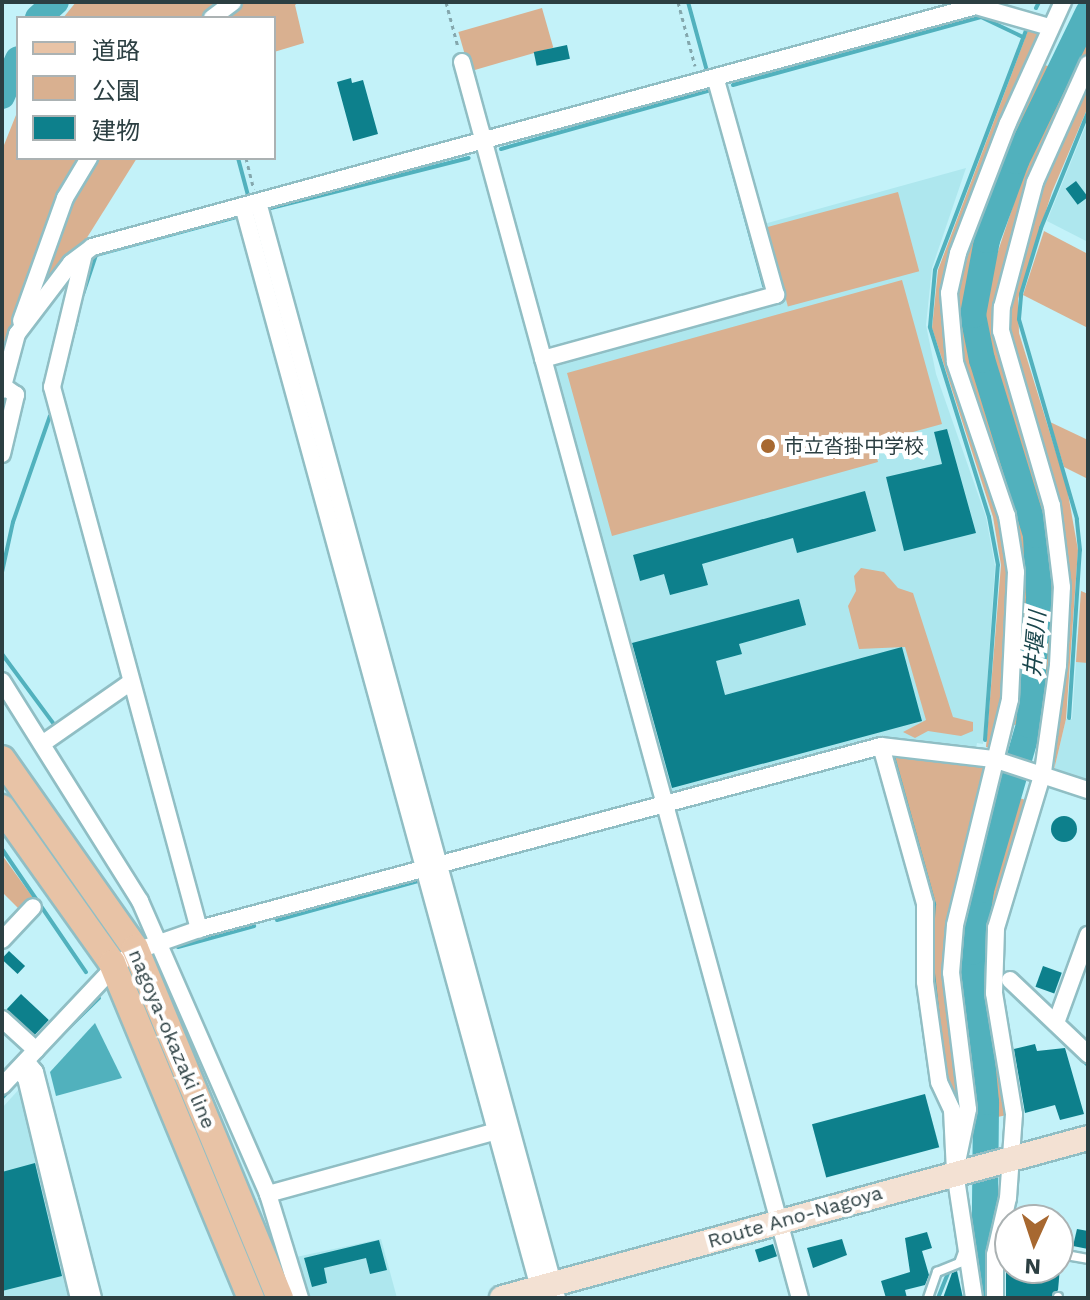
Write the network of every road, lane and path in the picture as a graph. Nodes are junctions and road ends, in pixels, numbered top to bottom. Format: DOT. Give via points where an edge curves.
graph roads {
  1 [pos="233,2"];
  2 [pos="446,2"];
  3 [pos="678,2"];
  4 [pos="1063,2"];
  5 [pos="215,16"];
  6 [pos="1049,27"];
  7 [pos="462,62"];
  8 [pos="1088,64"];
  9 [pos="707,79"];
  10 [pos="484,140"];
  11 [pos="88,160"];
  12 [pos="246,160"];
  13 [pos="251,204"];
  14 [pos="84,254"];
  15 [pos="17,334"];
  16 [pos="543,359"];
  17 [pos="3,388"];
  18 [pos="2,454"];
  19 [pos="2,681"];
  20 [pos="131,682"];
  21 [pos="42,744"];
  22 [pos="881,746"];
  23 [pos="2,759"];
  24 [pos="995,759"];
  25 [pos="1041,772"];
  26 [pos="1088,790"];
  27 [pos="664,807"];
  28 [pos="2,808"];
  29 [pos="432,869"];
  30 [pos="33,907"];
  31 [pos="199,929"];
  32 [pos="1088,935"];
  33 [pos="2,940"];
  34 [pos="148,946"];
  35 [pos="114,967"];
  36 [pos="1010,980"];
  37 [pos="2,1019"];
  38 [pos="1056,1023"];
  39 [pos="1088,1054"];
  40 [pos="27,1060"];
  41 [pos="2,1086"];
  42 [pos="497,1131"];
  43 [pos="1088,1138"];
  44 [pos="1010,1159"];
  45 [pos="958,1172"];
  46 [pos="268,1194"];
  47 [pos="780,1222"];
  48 [pos="968,1236"];
  49 [pos="541,1292"];
  50 [pos="79,1298"];
  51 [pos="93,1298"];
  52 [pos="251,1298"];
  53 [pos="280,1298"];
  54 [pos="300,1298"];
  55 [pos="502,1298"];
  56 [pos="800,1298"];
  57 [pos="928,1298"];
  58 [pos="974,1298"];
  59 [pos="995,1298"];
  1 -- 5 [label="street"];
  2 -- 7 [label="path"];
  3 -- 9 [label="path"];
  4 -- 6 [label="street"];
  6 -- 9 [label="street" via="976,6"];
  6 -- 24 [label="street" via="958,253 949,293 955,362 1007,516 1016,572 1010,699"];
  7 -- 10 [label="street"];
  8 -- 25 [label="street" via="1035,182 1002,307 1001,331 1060,551 1058,665"];
  9 -- 10 [label="street"];
  9 -- 16 [label="street" via="776,295"];
  10 -- 13 [label="street"];
  10 -- 16 [label="street"];
  11 -- 15 [label="street" via="65,198"];
  12 -- 13 [label="path"];
  13 -- 14 [label="street" via="92,247"];
  13 -- 29 [label="street"];
  14 -- 15 [label="street" via="71,263"];
  14 -- 20 [label="street" via="52,387"];
  15 -- 17 [label="street"];
  16 -- 27 [label="street"];
  17 -- 18 [label="street" via="16,395"];
  19 -- 21 [label="street"];
  20 -- 21 [label="street"];
  20 -- 31 [label="street"];
  21 -- 34 [label="street" via="140,901"];
  22 -- 24 [label="street" via="913,745"];
  22 -- 27 [label="street"];
  22 -- 45 [label="street" via="925,904 925,982 939,1082 954,1125"];
  23 -- 34 [label="main road, nagoya-okazaki line"];
  24 -- 25 [label="street"];
  24 -- 45 [label="street" via="955,925 953,998 968,1109"];
  25 -- 26 [label="street"];
  25 -- 44 [label="street" via="996,928 994,993 1014,1114"];
  27 -- 29 [label="street"];
  27 -- 47 [label="street"];
  28 -- 35 [label="main road, nagoya-okazaki line"];
  29 -- 31 [label="street"];
  29 -- 42 [label="street"];
  29 -- 49 [label="street"];
  30 -- 33 [label="street"];
  31 -- 34 [label="street"];
  32 -- 38 [label="street"];
  34 -- 35 [label="street"];
  34 -- 46 [label="street"];
  34 -- 53 [label="main road, nagoya-okazaki line"];
  35 -- 40 [label="street"];
  35 -- 52 [label="main road, nagoya-okazaki line"];
  36 -- 38 [label="street"];
  37 -- 40 [label="street"];
  38 -- 39 [label="street"];
  40 -- 41 [label="street"];
  40 -- 50 [label="street" via="26,1078"];
  40 -- 51 [label="street" via="35,1072"];
  42 -- 46 [label="street"];
  42 -- 49 [label="street"];
  43 -- 44 [label="main road, Route Ano-Nagoya"];
  44 -- 45 [label="main road, Route Ano-Nagoya"];
  44 -- 59 [label="street" via="995,1255"];
  45 -- 47 [label="main road, Route Ano-Nagoya"];
  45 -- 48 [label="street"];
  46 -- 54 [label="street"];
  47 -- 49 [label="main road, Route Ano-Nagoya"];
  47 -- 56 [label="street"];
  48 -- 57 [label="lane" via="959,1263 937,1272"];
  48 -- 58 [label="street"];
  49 -- 55 [label="main road, Route Ano-Nagoya"];
}
